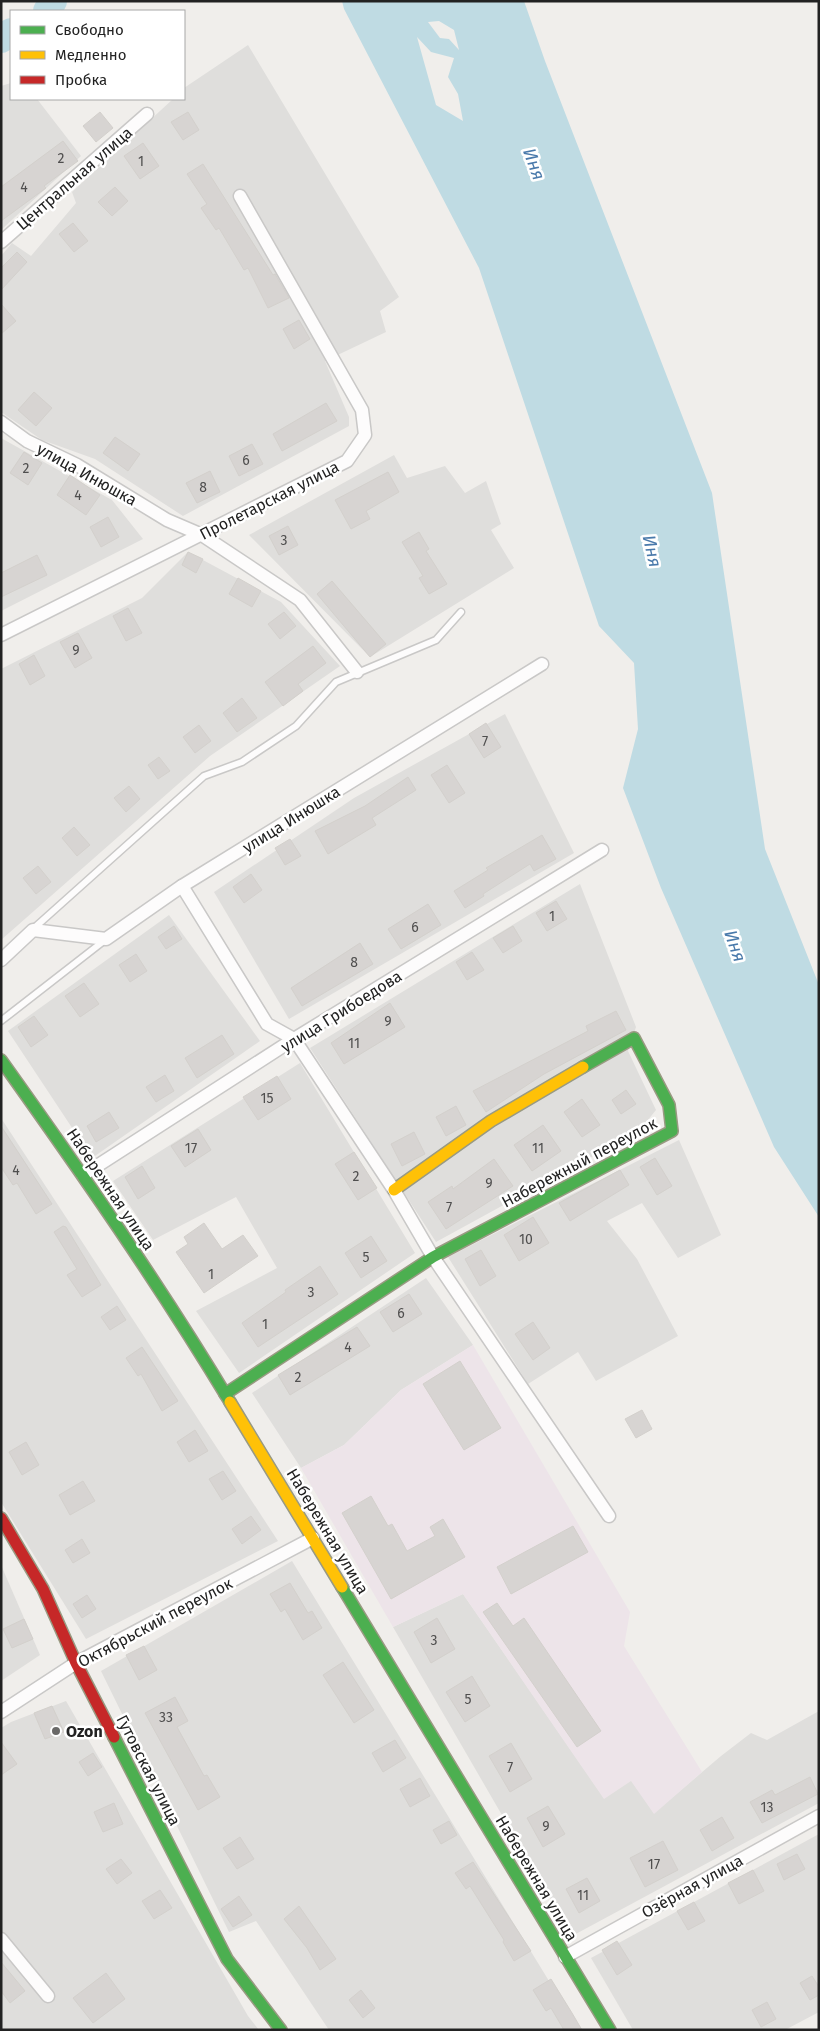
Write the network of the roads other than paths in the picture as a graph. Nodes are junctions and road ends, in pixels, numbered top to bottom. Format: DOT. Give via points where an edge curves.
graph roads {
  1 [pos="146,114"];
  2 [pos="240,196"];
  3 [pos="1,242"];
  4 [pos="1,422"];
  5 [pos="202,535"];
  6 [pos="461,612"];
  7 [pos="1,635"];
  8 [pos="542,664"];
  9 [pos="357,672"];
  10 [pos="602,850"];
  11 [pos="182,886"];
  12 [pos="32,930"];
  13 [pos="106,939"];
  14 [pos="1,960"];
  15 [pos="1,1021"];
  16 [pos="294,1040"];
  17 [pos="1,1060"];
  18 [pos="83,1175"];
  19 [pos="394,1190"];
  20 [pos="434,1257"];
  21 [pos="225,1394"];
  22 [pos="609,1516"];
  23 [pos="1,1518"];
  24 [pos="313,1538"];
  25 [pos="76,1664"];
  26 [pos="1,1712"];
  27 [pos="819,1816"];
  28 [pos="1,1939"];
  29 [pos="565,1957"];
  30 [pos="48,1996"];
  31 [pos="281,2030"];
  32 [pos="610,2030"];
  1 -- 3 [label="street, Центральная улица"];
  2 -- 5 [label="street, Пролетарская улица" via="362,410 365,435 347,460"];
  4 -- 5 [label="street, улица Инюшка" via="27,441 78,465 167,520"];
  5 -- 7 [label="street, Пролетарская улица"];
  5 -- 9 [label="street, улица Инюшка" via="300,600"];
  6 -- 9 [label="lane" via="436,640"];
  8 -- 11 [label="street, улица Инюшка"];
  9 -- 12 [label="lane" via="336,682 296,726 242,762 204,776"];
  10 -- 16 [label="street, улица Грибоедова"];
  11 -- 13 [label="street, улица Инюшка"];
  11 -- 16 [label="street" via="267,1024"];
  12 -- 13 [label="street"];
  12 -- 14 [label="street"];
  13 -- 15 [label="lane"];
  16 -- 18 [label="street, улица Грибоедова"];
  16 -- 19 [label="street"];
  17 -- 18 [label="street, Набережная улица"];
  18 -- 21 [label="street, Набережная улица"];
  19 -- 20 [label="street"];
  19 -- 20 [label="street, Набережный переулок" via="491,1121 634,1038 669,1105 672,1131"];
  20 -- 21 [label="street, Набережный переулок"];
  20 -- 22 [label="street"];
  21 -- 24 [label="street, Набережная улица"];
  23 -- 25 [label="street, Гутовская улица" via="43,1589"];
  24 -- 25 [label="street, Октябрьский переулок"];
  24 -- 29 [label="street, Набережная улица"];
  25 -- 26 [label="street, Октябрьский переулок"];
  25 -- 31 [label="street, Гутовская улица" via="226,1959"];
  27 -- 29 [label="street, Озёрная улица"];
  28 -- 30 [label="street"];
  29 -- 32 [label="street, Набережная улица"];
}
